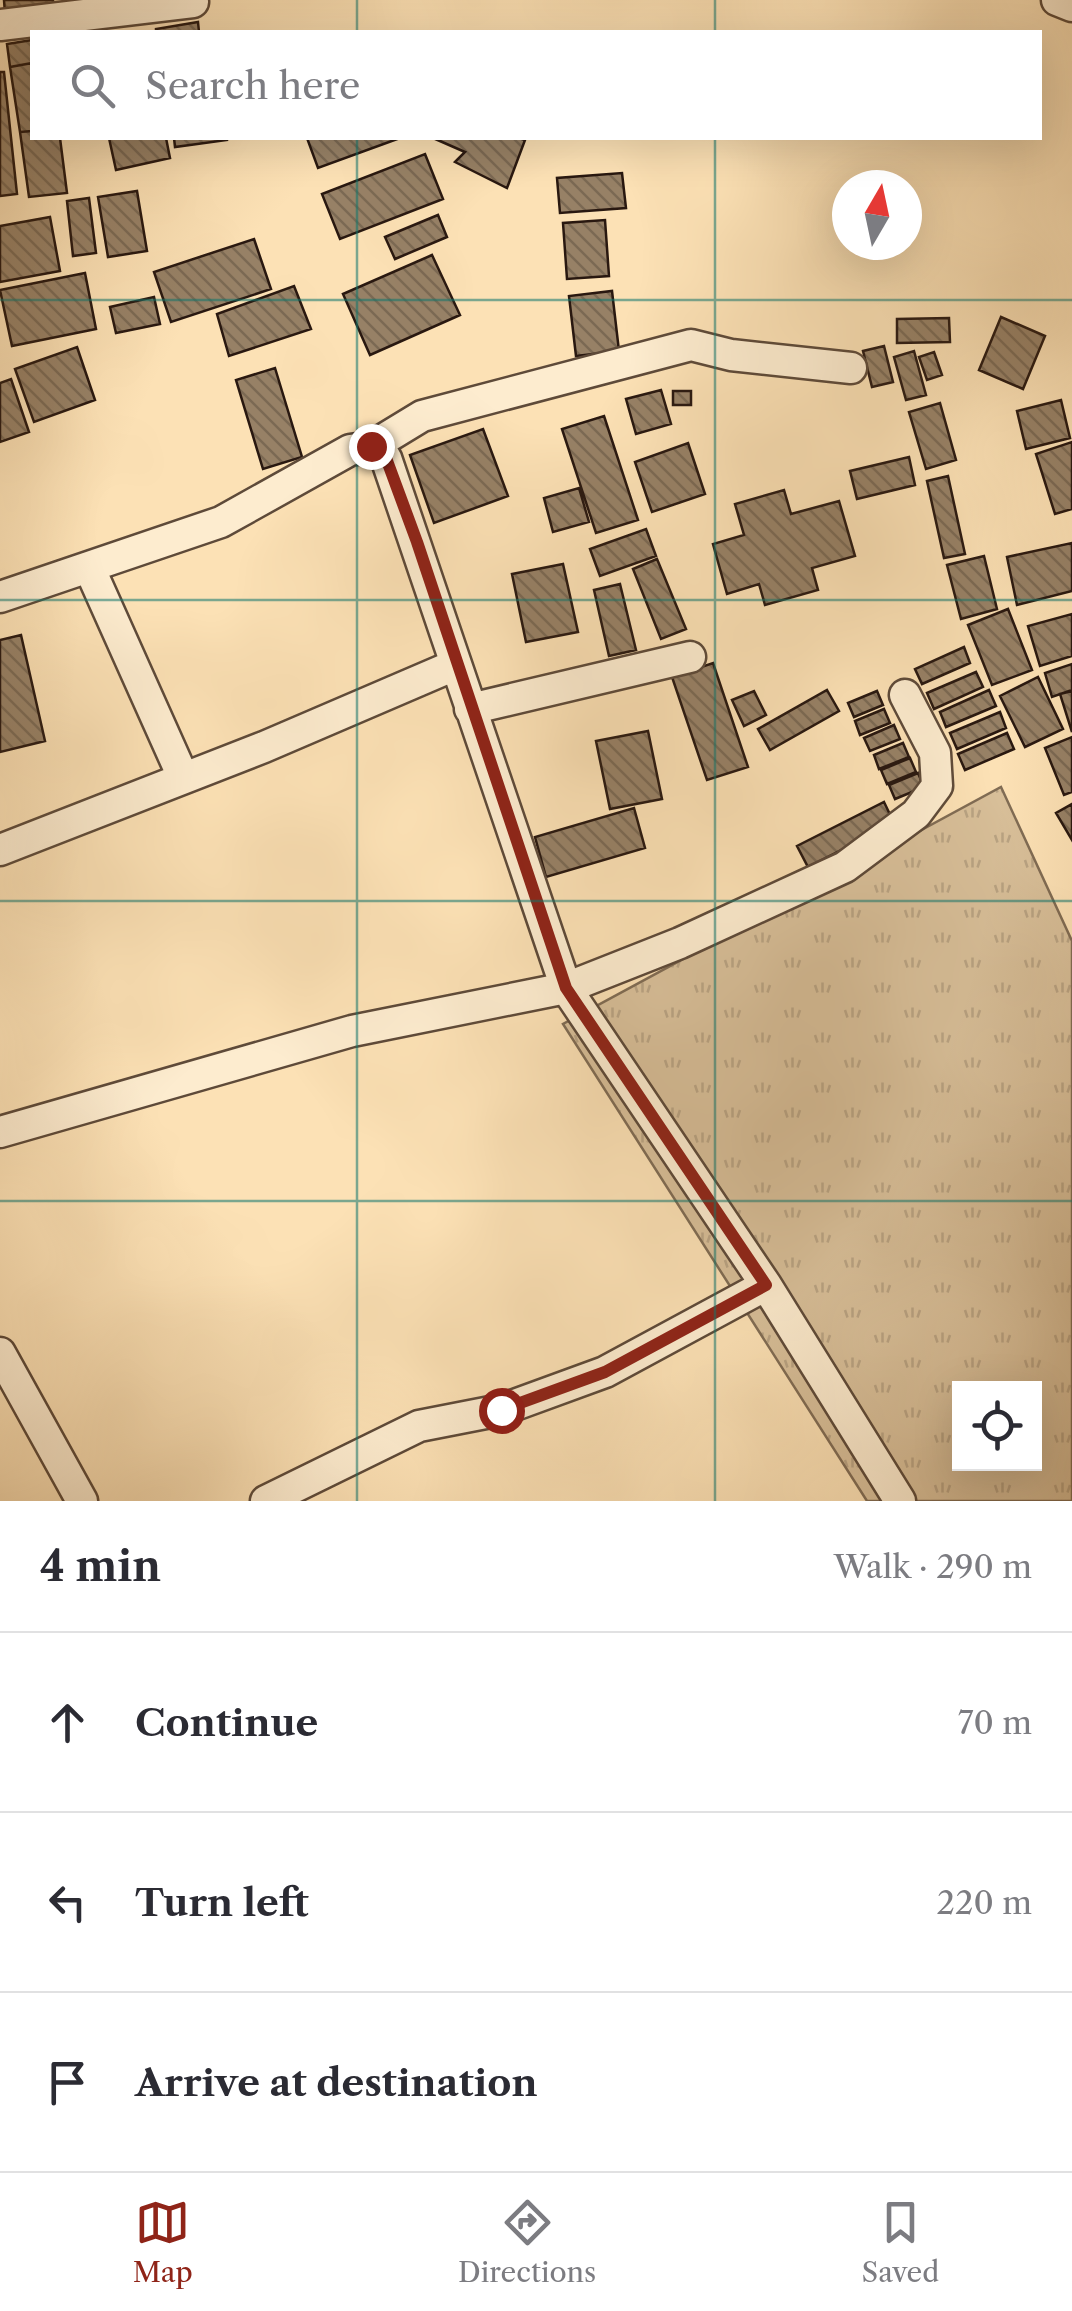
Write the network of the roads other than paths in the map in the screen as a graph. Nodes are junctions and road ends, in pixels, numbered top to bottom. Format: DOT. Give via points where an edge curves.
graph roads {
  1 [pos="1057,0"];
  2 [pos="193,2"];
  3 [pos="1072,6"];
  4 [pos="0,25"];
  5 [pos="850,368"];
  6 [pos="371,446"];
  7 [pos="89,567"];
  8 [pos="0,598"];
  9 [pos="690,656"];
  10 [pos="456,665"];
  11 [pos="905,695"];
  12 [pos="470,710"];
  13 [pos="183,777"];
  14 [pos="0,850"];
  15 [pos="566,988"];
  16 [pos="0,1132"];
  17 [pos="766,1285"];
  18 [pos="5,1373"];
  19 [pos="82,1501"];
  20 [pos="266,1501"];
  21 [pos="900,1501"];
  1 -- 3 [label="street"];
  2 -- 4 [label="street"];
  5 -- 6 [label="street" via="692,345 422,416"];
  6 -- 7 [label="street" via="350,450 221,522"];
  6 -- 10 [label="street" via="386,458"];
  7 -- 8 [label="street"];
  7 -- 13 [label="street"];
  9 -- 12 [label="street"];
  10 -- 12 [label="street"];
  10 -- 13 [label="street"];
  11 -- 15 [label="street" via="935,752 937,786 916,814 845,867"];
  12 -- 15 [label="street"];
  13 -- 14 [label="street"];
  15 -- 16 [label="street" via="352,1031"];
  15 -- 17 [label="street"];
  17 -- 20 [label="street" via="605,1372 501,1410 419,1426"];
  17 -- 21 [label="street"];
  18 -- 19 [label="street"];
}
